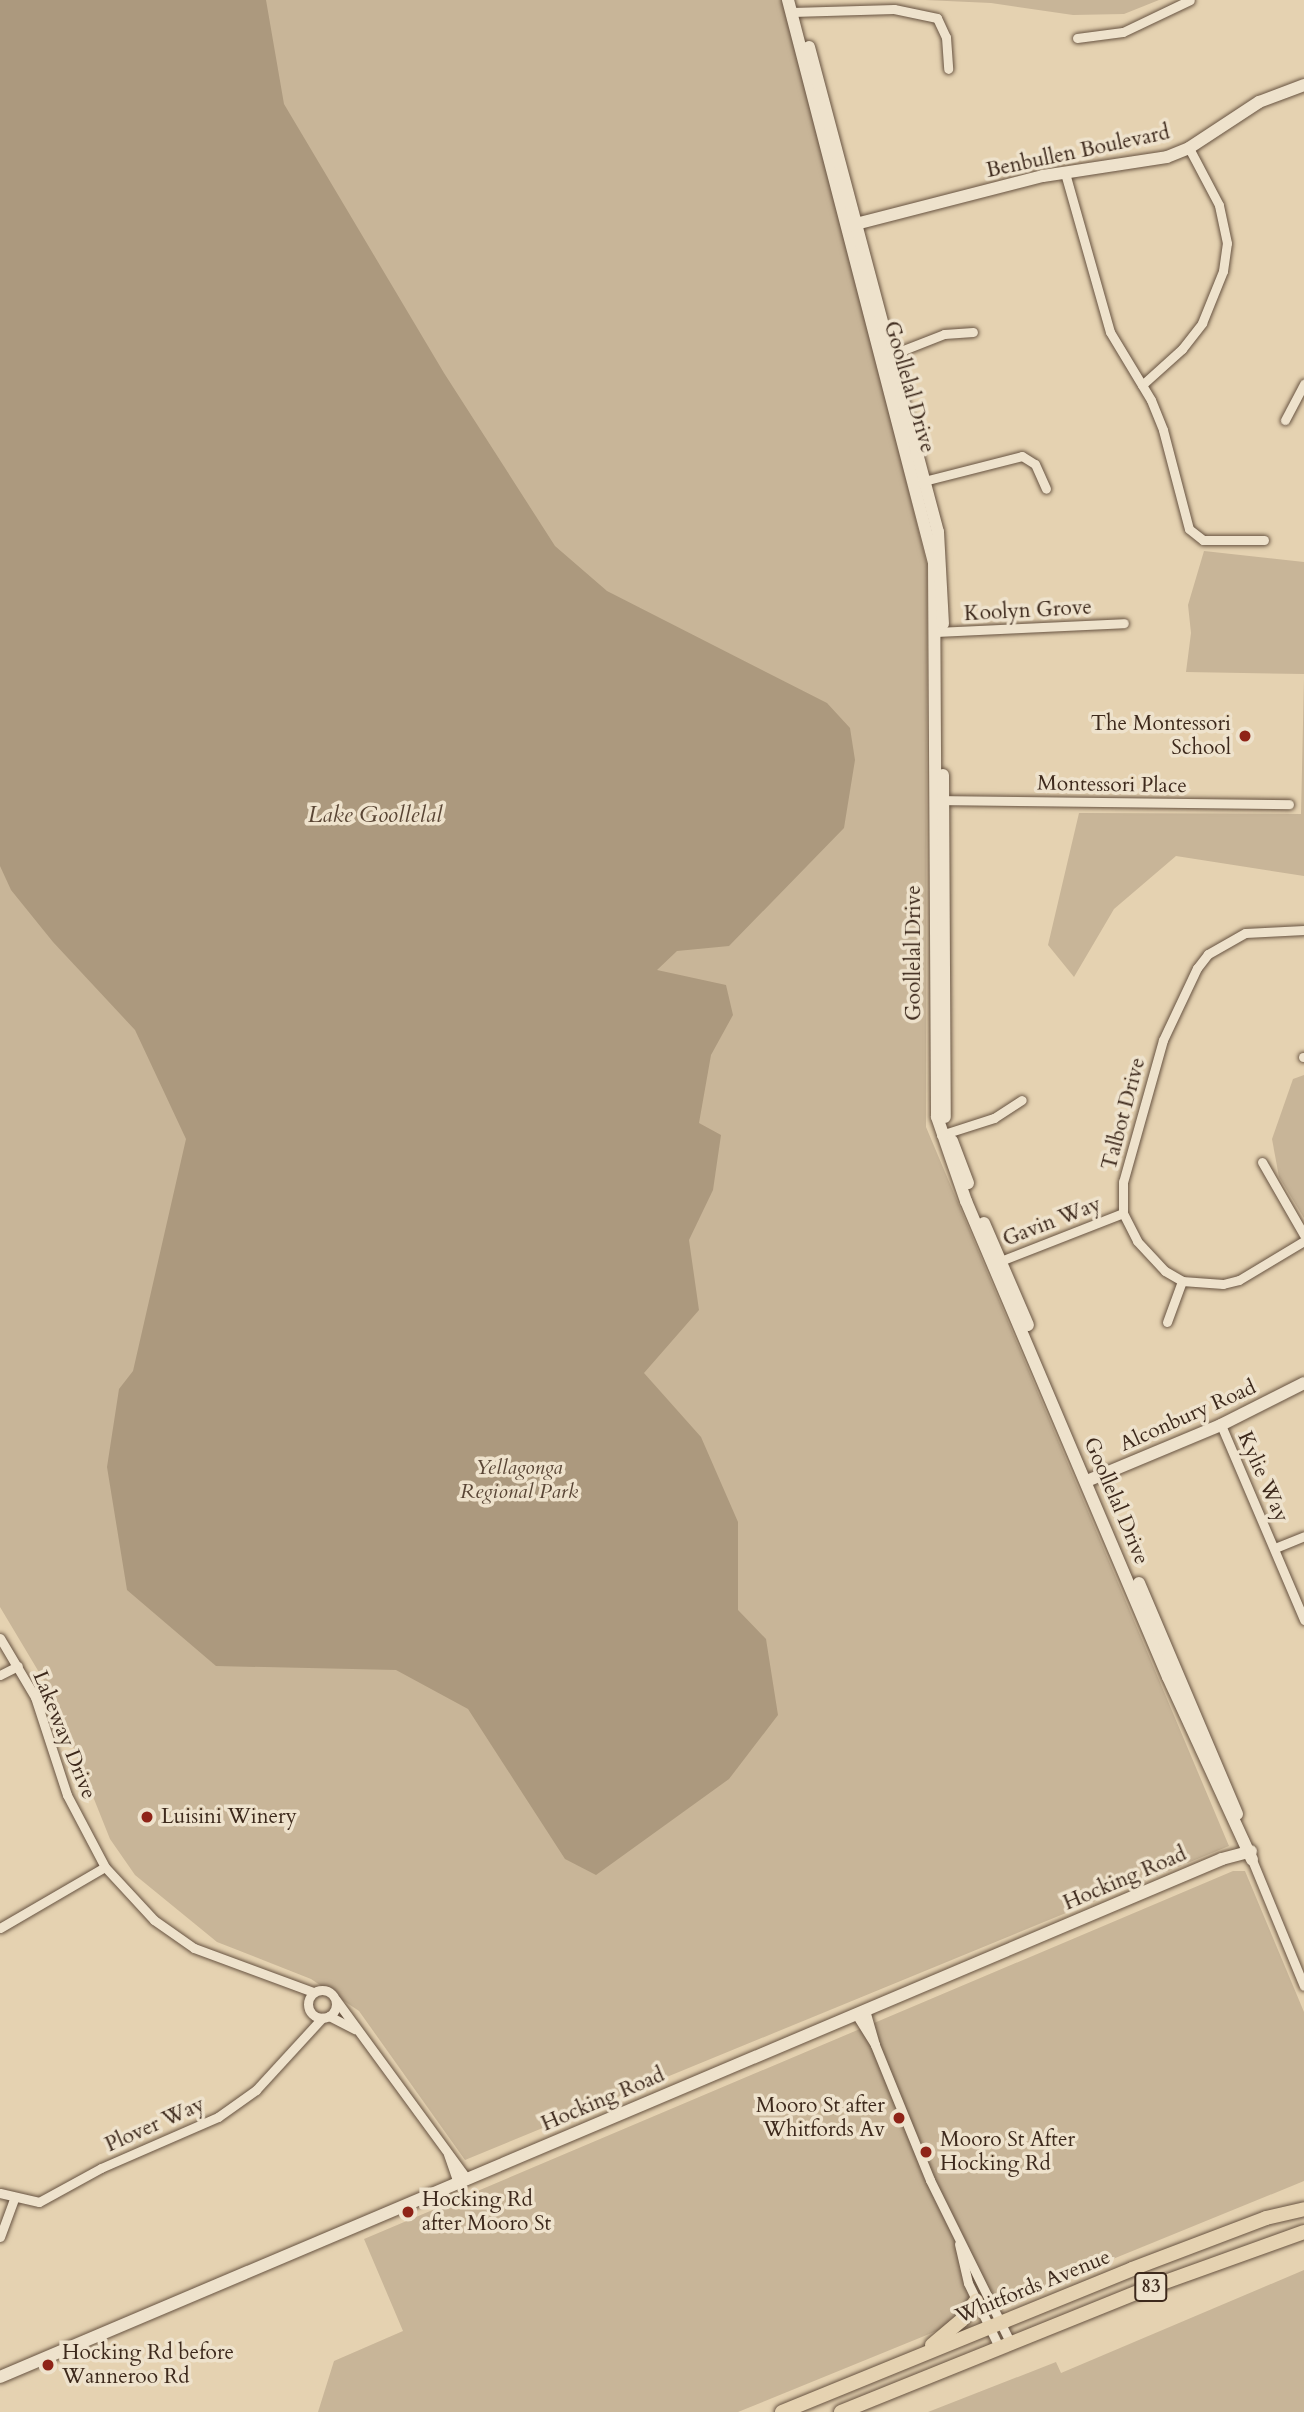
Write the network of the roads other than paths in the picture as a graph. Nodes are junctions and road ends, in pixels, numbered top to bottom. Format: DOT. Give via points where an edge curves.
graph roads {
  1 [pos="1190,0"];
  2 [pos="1182,2"];
  3 [pos="794,6"];
  4 [pos="1077,38"];
  5 [pos="948,69"];
  6 [pos="1304,85"];
  7 [pos="1304,92"];
  8 [pos="1191,151"];
  9 [pos="1066,176"];
  10 [pos="853,229"];
  11 [pos="973,332"];
  12 [pos="887,356"];
  13 [pos="1304,384"];
  14 [pos="1142,385"];
  15 [pos="1285,420"];
  16 [pos="921,482"];
  17 [pos="1046,489"];
  18 [pos="1264,540"];
  19 [pos="1124,623"];
  20 [pos="939,632"];
  21 [pos="939,800"];
  22 [pos="1289,804"];
  23 [pos="1304,930"];
  24 [pos="1022,1100"];
  25 [pos="945,1134"];
  26 [pos="1262,1162"];
  27 [pos="1123,1213"];
  28 [pos="1304,1235"];
  29 [pos="1304,1241"];
  30 [pos="998,1262"];
  31 [pos="1182,1281"];
  32 [pos="1167,1322"];
  33 [pos="1304,1383"];
  34 [pos="1304,1391"];
  35 [pos="1222,1428"];
  36 [pos="1093,1483"];
  37 [pos="1304,1536"];
  38 [pos="1275,1548"];
  39 [pos="1304,1620"];
  40 [pos="0,1638"];
  41 [pos="18,1666"];
  42 [pos="0,1675"];
  43 [pos="1248,1851"];
  44 [pos="105,1867"];
  45 [pos="0,1928"];
  46 [pos="294,1986"];
  47 [pos="1304,1986"];
  48 [pos="313,1992"];
  49 [pos="336,2000"];
  50 [pos="308,2006"];
  51 [pos="861,2012"];
  52 [pos="326,2017"];
  53 [pos="356,2029"];
  54 [pos="302,2036"];
  55 [pos="462,2181"];
  56 [pos="0,2193"];
  57 [pos="13,2199"];
  58 [pos="1304,2209"];
  59 [pos="1304,2232"];
  60 [pos="0,2237"];
  61 [pos="959,2244"];
  62 [pos="976,2301"];
  63 [pos="995,2326"];
  64 [pos="1006,2346"];
  65 [pos="917,2357"];
  66 [pos="0,2377"];
  67 [pos="782,2412"];
  68 [pos="841,2412"];
  1 -- 2 [label="street"];
  2 -- 4 [label="street" via="1123,32"];
  3 -- 5 [label="street" via="894,9 937,18 946,37"];
  3 -- 10 [label="street, Goollelal Drive"];
  6 -- 8 [label="street, Benbullen Boulevard" via="1259,102"];
  7 -- 8 [label="street, Benbullen Boulevard" via="1264,107"];
  8 -- 9 [label="street, Benbullen Boulevard"];
  8 -- 14 [label="street" via="1219,205 1227,243 1223,271 1202,323 1182,349"];
  9 -- 10 [label="street, Benbullen Boulevard"];
  9 -- 14 [label="street" via="1110,332"];
  10 -- 12 [label="street, Goollelal Drive"];
  11 -- 12 [label="street" via="944,334"];
  12 -- 16 [label="street, Goollelal Drive"];
  13 -- 15 [label="street"];
  14 -- 18 [label="street" via="1163,430 1189,530 1203,540"];
  16 -- 17 [label="street" via="1022,456 1035,464"];
  16 -- 20 [label="street, Goollelal Drive" via="942,559"];
  19 -- 20 [label="street, Koolyn Grove"];
  20 -- 21 [label="street, Goollelal Drive"];
  21 -- 22 [label="street, Montessori Place"];
  21 -- 25 [label="street, Goollelal Drive"];
  23 -- 27 [label="street, Talbot Drive" via="1245,933 1208,954 1197,968 1163,1040 1142,1107 1123,1182"];
  24 -- 25 [label="street" via="994,1118"];
  25 -- 30 [label="street, Goollelal Drive"];
  26 -- 28 [label="street"];
  27 -- 30 [label="street, Gavin Way"];
  27 -- 31 [label="street" via="1150,1258"];
  29 -- 31 [label="street" via="1239,1280 1223,1284"];
  30 -- 36 [label="street, Goollelal Drive"];
  31 -- 32 [label="street"];
  33 -- 35 [label="street, Alconbury Road"];
  34 -- 35 [label="street, Alconbury Road"];
  35 -- 36 [label="street, Alconbury Road"];
  35 -- 38 [label="street, Kylie Way"];
  36 -- 43 [label="street, Goollelal Drive"];
  37 -- 38 [label="street"];
  38 -- 39 [label="street, Kylie Way"];
  40 -- 41 [label="street, Lakeway Drive"];
  41 -- 42 [label="street"];
  41 -- 44 [label="street, Lakeway Drive" via="35,1697 67,1795"];
  43 -- 47 [label="street, Goollelal Drive"];
  43 -- 51 [label="street, Hocking Road"];
  44 -- 45 [label="street"];
  44 -- 46 [label="street, Lakeway Drive" via="154,1920 194,1948"];
  46 -- 48 [label="street, Lakeway Drive"];
  46 -- 50 [label="street, Lakeway Drive"];
  48 -- 49 [label="street, Lakeway Drive" via="326,1990"];
  48 -- 50 [label="street, Plover Way"];
  49 -- 52 [label="street"];
  49 -- 53 [label="street"];
  50 -- 52 [label="street, Lakeway Drive"];
  50 -- 54 [label="street, Plover Way"];
  51 -- 55 [label="street, Hocking Road"];
  51 -- 61 [label="street"];
  52 -- 53 [label="street"];
  52 -- 54 [label="street, Plover Way"];
  53 -- 55 [label="street" via="448,2154"];
  54 -- 57 [label="street, Plover Way" via="256,2090 218,2116 101,2168 39,2202"];
  55 -- 66 [label="street, Hocking Road"];
  56 -- 57 [label="street, Plover Way"];
  57 -- 60 [label="street"];
  58 -- 63 [label="main road, Whitfords Avenue / 83" via="1266,2218"];
  59 -- 64 [label="main road, Whitfords Avenue / 83" via="1197,2269"];
  61 -- 62 [label="street"];
  61 -- 63 [label="street"];
  62 -- 63 [label="street"];
  62 -- 65 [label="main road" via="962,2320"];
  63 -- 64 [label="street"];
  63 -- 65 [label="main road, Whitfords Avenue / 83"];
  64 -- 68 [label="main road, Whitfords Avenue / 83"];
  65 -- 67 [label="main road, Whitfords Avenue / 83"];
}
